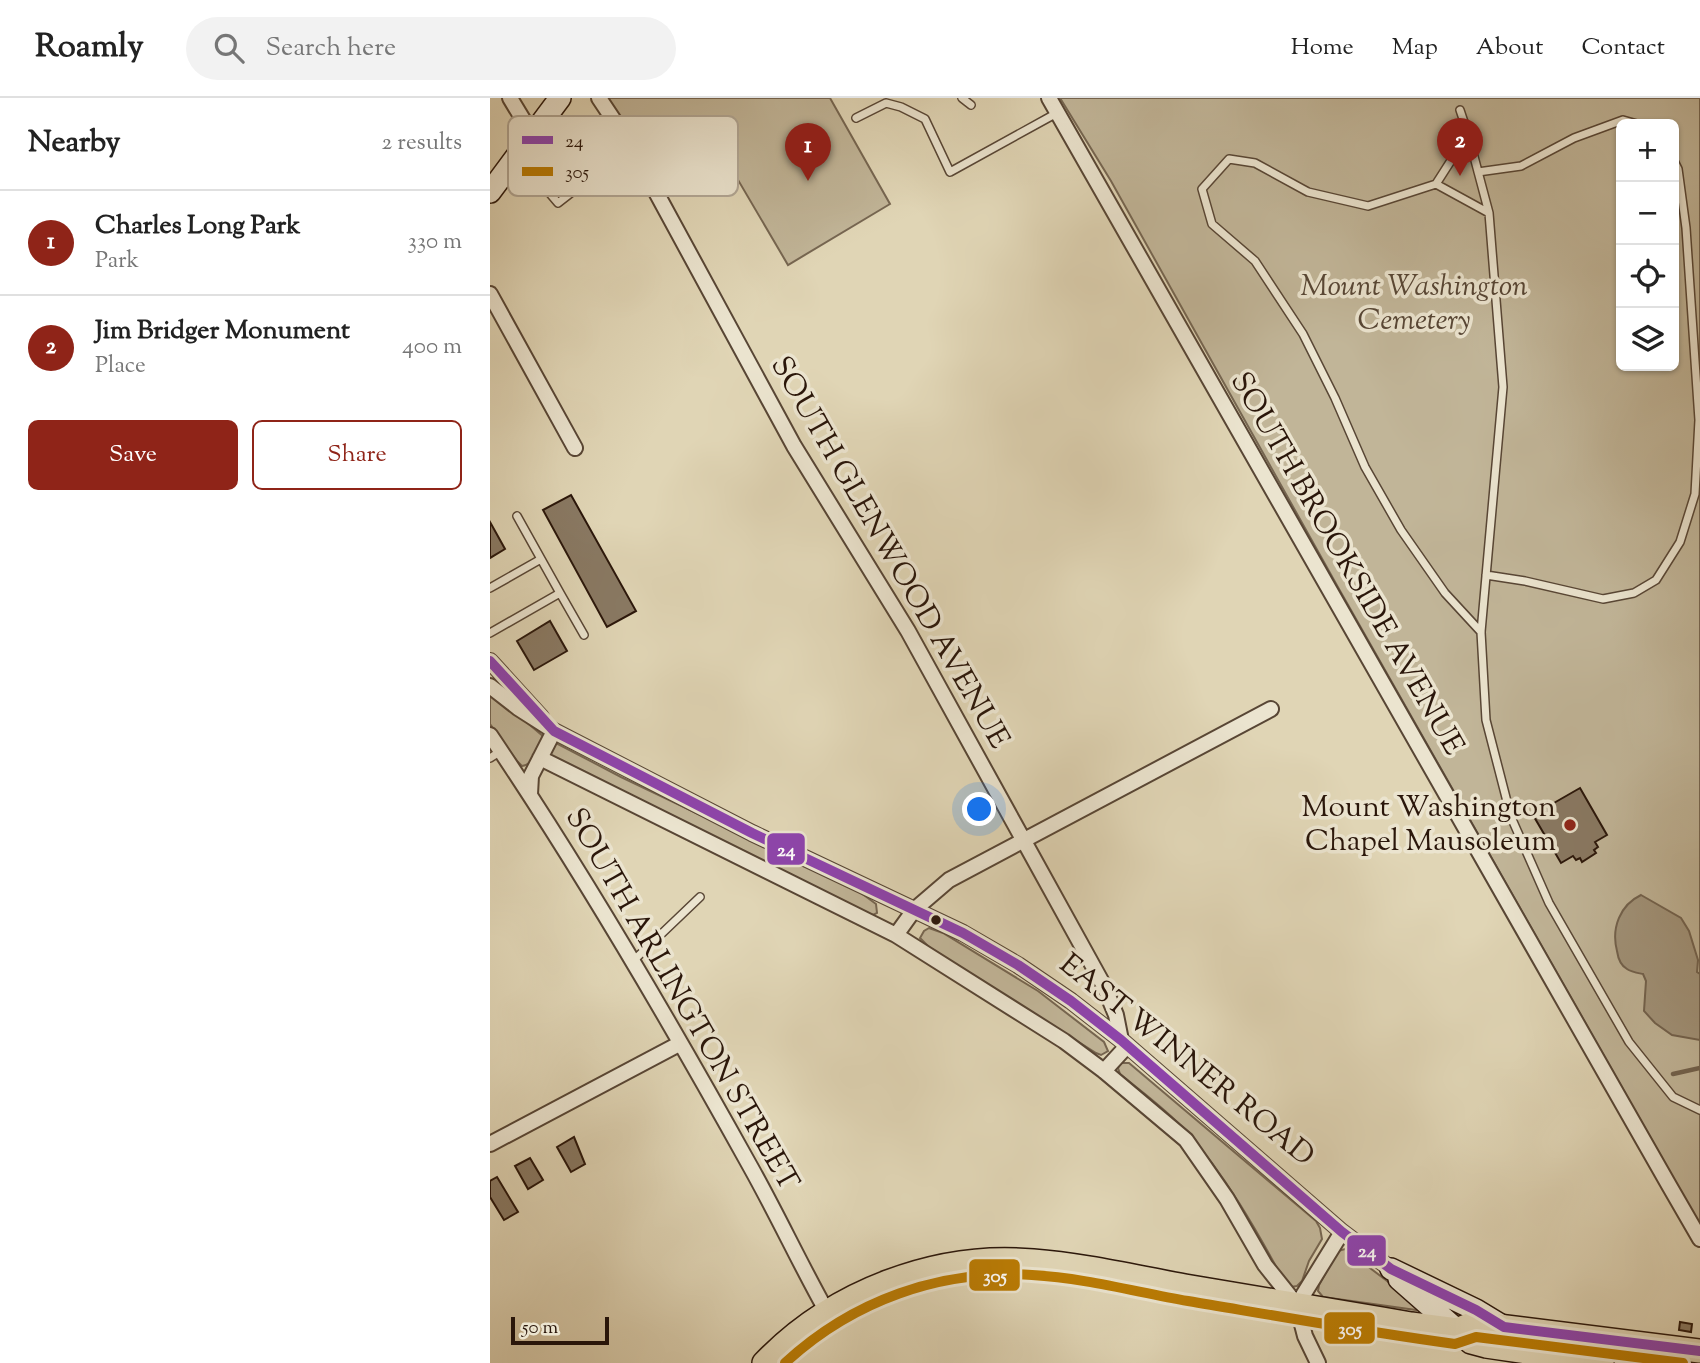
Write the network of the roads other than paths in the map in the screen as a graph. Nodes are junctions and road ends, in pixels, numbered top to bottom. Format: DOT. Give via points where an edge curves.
graph roads {
  1 [pos="510,98"];
  2 [pos="560,98"];
  3 [pos="598,98"];
  4 [pos="962,98"];
  5 [pos="1049,98"];
  6 [pos="971,105"];
  7 [pos="1460,110"];
  8 [pos="1057,113"];
  9 [pos="521,116"];
  10 [pos="547,116"];
  11 [pos="610,116"];
  12 [pos="856,118"];
  13 [pos="1616,123"];
  14 [pos="1468,134"];
  15 [pos="508,169"];
  16 [pos="1478,172"];
  17 [pos="1679,177"];
  18 [pos="1436,184"];
  19 [pos="490,192"];
  20 [pos="552,196"];
  21 [pos="567,196"];
  22 [pos="658,196"];
  23 [pos="1489,213"];
  24 [pos="490,294"];
  25 [pos="575,448"];
  26 [pos="516,516"];
  27 [pos="541,559"];
  28 [pos="1486,575"];
  29 [pos="490,588"];
  30 [pos="560,593"];
  31 [pos="1481,632"];
  32 [pos="490,633"];
  33 [pos="584,635"];
  34 [pos="490,661"];
  35 [pos="490,686"];
  36 [pos="1271,709"];
  37 [pos="554,731"];
  38 [pos="490,736"];
  39 [pos="495,755"];
  40 [pos="540,758"];
  41 [pos="530,794"];
  42 [pos="1023,839"];
  43 [pos="700,897"];
  44 [pos="915,909"];
  45 [pos="895,935"];
  46 [pos="631,962"];
  47 [pos="1124,1043"];
  48 [pos="679,1044"];
  49 [pos="1104,1071"];
  50 [pos="1700,1110"];
  51 [pos="490,1144"];
  52 [pos="1342,1232"];
  53 [pos="1700,1239"];
  54 [pos="1391,1269"];
  55 [pos="823,1304"];
  56 [pos="1297,1305"];
  57 [pos="1504,1327"];
  58 [pos="1457,1330"];
  59 [pos="1575,1336"];
  60 [pos="1700,1351"];
  61 [pos="1573,1359"];
  62 [pos="772,1361"];
  63 [pos="1318,1363"];
  64 [pos="1602,1363"];
  1 -- 9 [label="street"];
  2 -- 10 [label="street"];
  3 -- 11 [label="street, SOUTH GLENWOOD AVENUE"];
  4 -- 6 [label="lane"];
  5 -- 8 [label="street, SOUTH BROOKSIDE AVENUE"];
  7 -- 14 [label="lane"];
  8 -- 12 [label="lane" via="950,172 925,119 886,103"];
  8 -- 53 [label="street, SOUTH BROOKSIDE AVENUE"];
  13 -- 16 [label="lane" via="1521,166"];
  14 -- 16 [label="lane"];
  14 -- 18 [label="lane"];
  15 -- 19 [label="street"];
  16 -- 23 [label="lane"];
  17 -- 28 [label="lane" via="1699,420 1695,494 1680,542 1656,580 1634,593 1603,599"];
  18 -- 23 [label="lane"];
  18 -- 31 [label="lane" via="1368,206 1308,192 1255,163 1228,159 1202,189 1212,224 1255,261 1303,334 1365,467 1401,530 1445,593"];
  20 -- 21 [label="lane" via="558,203"];
  22 -- 42 [label="street, SOUTH GLENWOOD AVENUE" via="794,446 908,631"];
  23 -- 28 [label="lane" via="1503,387"];
  24 -- 25 [label="street"];
  26 -- 27 [label="lane"];
  27 -- 29 [label="lane"];
  27 -- 30 [label="lane"];
  28 -- 31 [label="lane"];
  30 -- 32 [label="lane"];
  30 -- 33 [label="lane"];
  31 -- 50 [label="lane" via="1486,720 1511,817 1549,903 1629,1042 1673,1097"];
  34 -- 37 [label="street, EAST WINNER ROAD"];
  35 -- 37 [label="street, EAST WINNER ROAD"];
  36 -- 42 [label="street"];
  37 -- 40 [label="street"];
  37 -- 44 [label="street, EAST WINNER ROAD" via="752,833"];
  38 -- 39 [label="street, SOUTH ARLINGTON STREET"];
  39 -- 41 [label="street, SOUTH ARLINGTON STREET"];
  40 -- 41 [label="street" via="531,776"];
  40 -- 45 [label="street, EAST WINNER ROAD"];
  41 -- 46 [label="street, SOUTH ARLINGTON STREET"];
  42 -- 44 [label="street" via="948,880"];
  42 -- 47 [label="street, SOUTH GLENWOOD AVENUE" via="1104,986"];
  43 -- 46 [label="lane"];
  44 -- 45 [label="street"];
  44 -- 47 [label="street, EAST WINNER ROAD" via="1018,965"];
  45 -- 49 [label="street, EAST WINNER ROAD" via="1065,1041"];
  46 -- 48 [label="street, SOUTH ARLINGTON STREET"];
  47 -- 49 [label="street"];
  47 -- 52 [label="street, EAST WINNER ROAD"];
  48 -- 51 [label="street"];
  48 -- 55 [label="street, SOUTH ARLINGTON STREET"];
  49 -- 56 [label="street, EAST WINNER ROAD" via="1186,1140 1265,1265"];
  52 -- 54 [label="street, EAST WINNER ROAD"];
  52 -- 56 [label="street"];
  54 -- 57 [label="street, EAST WINNER ROAD"];
  54 -- 58 [label="street, EAST WINNER ROAD"];
  55 -- 56 [label="main road" via="916,1273 961,1263 1009,1260 1080,1267"];
  55 -- 62 [label="main road"];
  56 -- 58 [label="main road"];
  56 -- 63 [label="street"];
  57 -- 58 [label="main road" via="1474,1323"];
  57 -- 59 [label="main road, EAST WINNER ROAD"];
  58 -- 61 [label="main road, EAST WINNER ROAD" via="1471,1342"];
  59 -- 60 [label="main road, EAST WINNER ROAD"];
  59 -- 61 [label="main road"];
  61 -- 64 [label="main road, EAST WINNER ROAD"];
}
